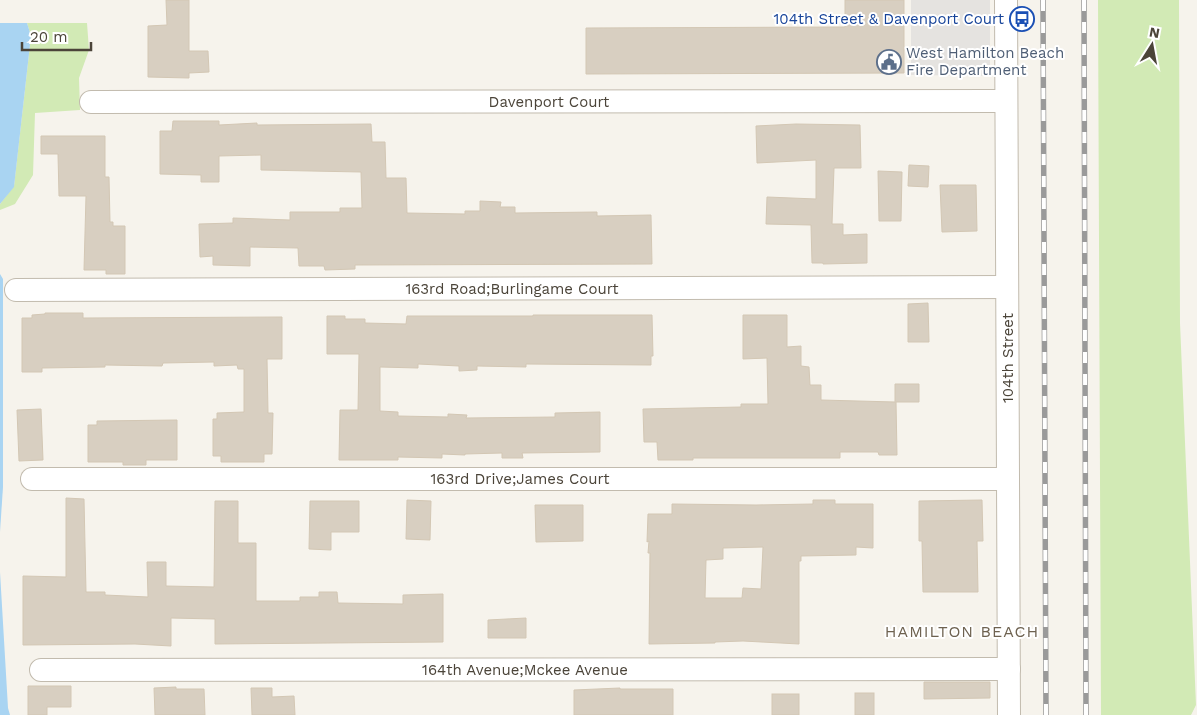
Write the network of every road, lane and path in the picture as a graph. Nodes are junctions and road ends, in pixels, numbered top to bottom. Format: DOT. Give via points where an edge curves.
graph roads {
  1 [pos="1006,0"];
  2 [pos="1006,101"];
  3 [pos="91,102"];
  4 [pos="1007,287"];
  5 [pos="16,290"];
  6 [pos="32,478"];
  7 [pos="1008,479"];
  8 [pos="1009,669"];
  9 [pos="41,670"];
  10 [pos="1009,715"];
  1 -- 2 [label="street, 104th Street"];
  2 -- 3 [label="street, Davenport Court"];
  2 -- 4 [label="street, 104th Street"];
  4 -- 5 [label="street, 163rd Road;Burlingame Court"];
  4 -- 7 [label="street, 104th Street"];
  6 -- 7 [label="street, 163rd Drive;James Court"];
  7 -- 8 [label="street, 104th Street"];
  8 -- 9 [label="street, 164th Avenue;Mckee Avenue"];
  8 -- 10 [label="street, 104th Street"];
}
